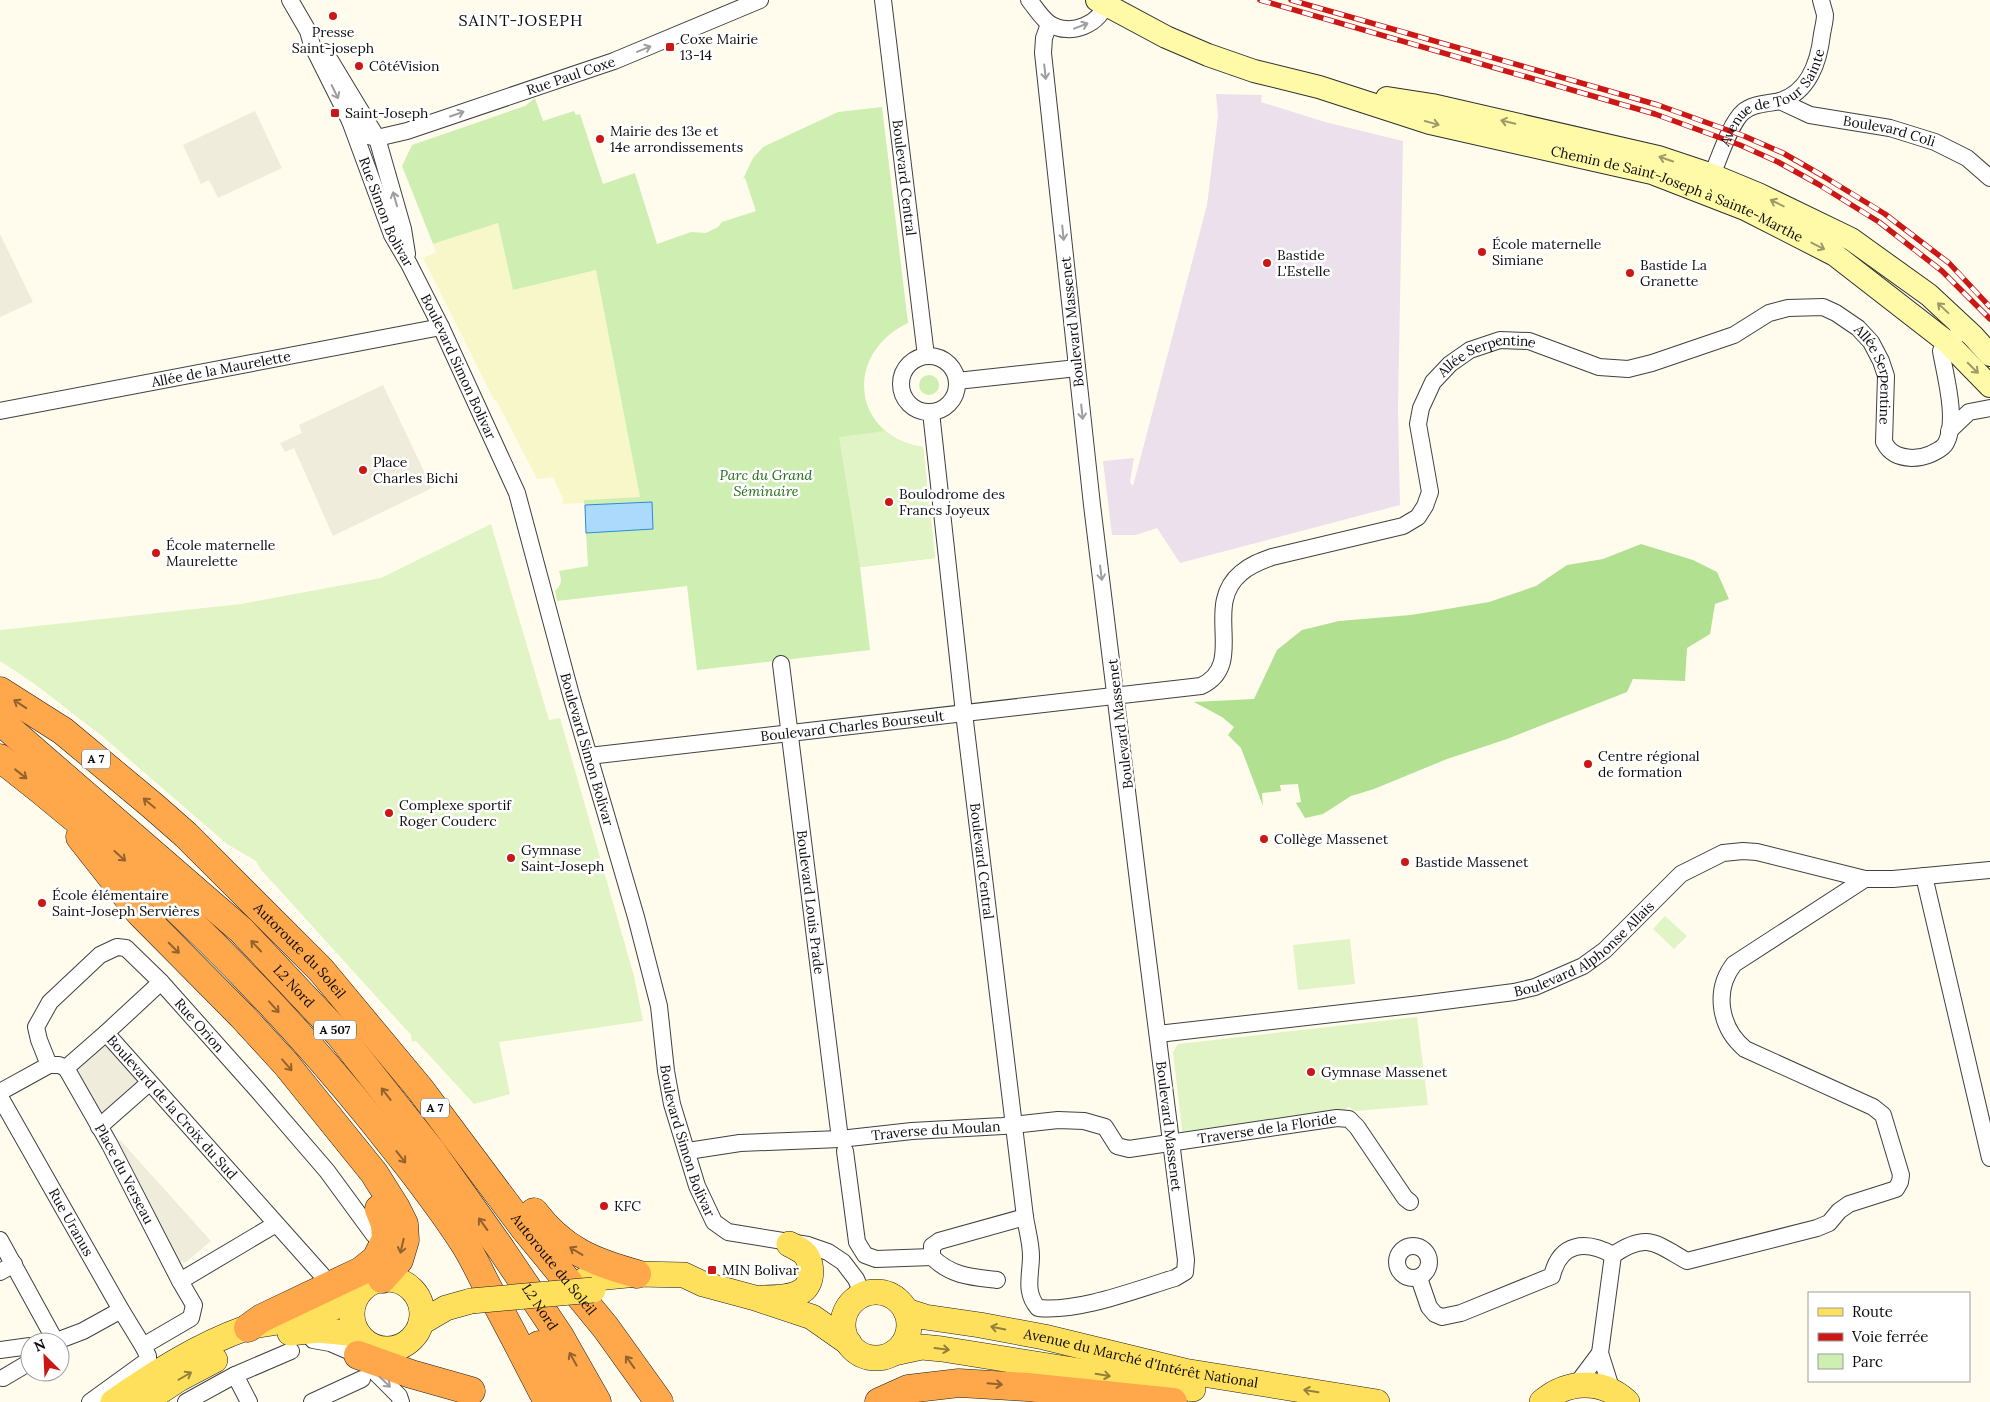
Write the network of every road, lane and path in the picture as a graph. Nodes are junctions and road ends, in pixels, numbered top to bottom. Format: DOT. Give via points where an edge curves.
graph roads {
  1 [pos="290,0"];
  2 [pos="760,0"];
  3 [pos="883,0"];
  4 [pos="1029,0"];
  5 [pos="1041,0"];
  6 [pos="1821,0"];
  7 [pos="1103,2"];
  8 [pos="1049,24"];
  9 [pos="308,31"];
  10 [pos="1780,101"];
  11 [pos="350,122"];
  12 [pos="377,138"];
  13 [pos="1990,178"];
  14 [pos="1708,184"];
  15 [pos="409,264"];
  16 [pos="441,327"];
  17 [pos="1973,336"];
  18 [pos="1947,342"];
  19 [pos="1990,355"];
  20 [pos="926,356"];
  21 [pos="1077,368"];
  22 [pos="957,381"];
  23 [pos="1990,386"];
  24 [pos="1990,408"];
  25 [pos="0,411"];
  26 [pos="931,412"];
  27 [pos="1949,431"];
  28 [pos="781,664"];
  29 [pos="0,691"];
  30 [pos="1117,696"];
  31 [pos="964,714"];
  32 [pos="0,722"];
  33 [pos="789,733"];
  34 [pos="589,756"];
  35 [pos="0,758"];
  36 [pos="43,791"];
  37 [pos="186,835"];
  38 [pos="1990,870"];
  39 [pos="1924,876"];
  40 [pos="1865,879"];
  41 [pos="160,982"];
  42 [pos="106,1034"];
  43 [pos="1158,1034"];
  44 [pos="49,1065"];
  45 [pos="66,1068"];
  46 [pos="149,1083"];
  47 [pos="0,1092"];
  48 [pos="0,1097"];
  49 [pos="322,1107"];
  50 [pos="1014,1125"];
  51 [pos="100,1127"];
  52 [pos="1172,1142"];
  53 [pos="843,1145"];
  54 [pos="688,1151"];
  55 [pos="1990,1158"];
  56 [pos="1410,1202"];
  57 [pos="1025,1217"];
  58 [pos="276,1224"];
  59 [pos="374,1235"];
  60 [pos="0,1240"];
  61 [pos="464,1243"];
  62 [pos="789,1244"];
  63 [pos="1613,1255"];
  64 [pos="932,1257"];
  65 [pos="7,1268"];
  66 [pos="637,1274"];
  67 [pos="322,1275"];
  68 [pos="1419,1278"];
  69 [pos="382,1279"];
  70 [pos="997,1280"];
  71 [pos="180,1281"];
  72 [pos="703,1284"];
  73 [pos="590,1285"];
  74 [pos="416,1293"];
  75 [pos="468,1296"];
  76 [pos="356,1298"];
  77 [pos="756,1298"];
  78 [pos="855,1303"];
  79 [pos="1038,1308"];
  80 [pos="120,1310"];
  81 [pos="906,1311"];
  82 [pos="812,1317"];
  83 [pos="422,1322"];
  84 [pos="248,1328"];
  85 [pos="49,1332"];
  86 [pos="70,1336"];
  87 [pos="286,1343"];
  88 [pos="849,1343"];
  89 [pos="143,1346"];
  90 [pos="20,1347"];
  91 [pos="395,1349"];
  92 [pos="0,1350"];
  93 [pos="894,1353"];
  94 [pos="1600,1353"];
  95 [pos="359,1356"];
  96 [pos="20,1368"];
  97 [pos="235,1375"];
  98 [pos="3,1378"];
  99 [pos="1576,1385"];
  100 [pos="477,1396"];
  101 [pos="1619,1396"];
  102 [pos="90,1402"];
  103 [pos="113,1402"];
  104 [pos="144,1402"];
  105 [pos="186,1402"];
  106 [pos="249,1402"];
  107 [pos="312,1402"];
  108 [pos="401,1402"];
  109 [pos="548,1402"];
  110 [pos="571,1402"];
  111 [pos="596,1402"];
  112 [pos="659,1402"];
  113 [pos="879,1402"];
  114 [pos="1173,1402"];
  115 [pos="1271,1402"];
  116 [pos="1377,1402"];
  117 [pos="1542,1402"];
  1 -- 9 [label="street"];
  12 -- 2 [label="street, Rue Paul Coxe, one-way" via="407,131 614,60"];
  3 -- 20 [label="street, Boulevard Central"];
  4 -- 8 [label="street"];
  5 -- 8 [label="street"];
  6 -- 10 [label="street, Avenue de Tour Sainte" via="1825,15 1813,72 1793,94"];
  8 -- 7 [label="street, Chemin de Saint-Joseph à Sainte-Marthe, one-way" via="1072,30 1085,26 1094,20"];
  7 -- 14 [label="main road, Chemin de Saint-Joseph à Sainte-Marthe" via="1166,37 1254,71 1430,123"];
  8 -- 21 [label="street, Boulevard Massenet, one-way" via="1043,53"];
  9 -- 11 [label="street, one-way"];
  9 -- 12 [label="street" via="318,41"];
  10 -- 13 [label="street, Boulevard Coli" via="1810,115 1890,128 1935,142 1967,158"];
  10 -- 14 [label="street, Avenue de Tour Sainte" via="1748,108 1740,115"];
  11 -- 12 [label="street" via="368,136"];
  11 -- 15 [label="street, Rue Simon Bolivar" via="392,235"];
  15 -- 12 [label="street, Rue Simon Bolivar, one-way" via="403,229"];
  17 -- 14 [label="main road, Chemin de Saint-Joseph à Sainte-Marthe, one-way" via="1929,295 1851,239 1758,194"];
  14 -- 18 [label="main road, Chemin de Saint-Joseph à Sainte-Marthe, one-way" via="1745,209 1835,255"];
  15 -- 16 [label="street, Boulevard Simon Bolivar"];
  16 -- 25 [label="street, Allée de la Maurelette"];
  16 -- 34 [label="street, Boulevard Simon Bolivar" via="517,493"];
  17 -- 18 [label="street" via="1951,338"];
  17 -- 19 [label="main road, Chemin de Saint-Joseph à Sainte-Marthe"];
  18 -- 23 [label="main road, Chemin de Saint-Joseph à Sainte-Marthe, one-way"];
  18 -- 27 [label="street" via="1941,351 1950,393"];
  20 -- 22 [label="street" via="939,357 950,364"];
  20 -- 26 [label="street" via="907,366 901,389 910,405"];
  21 -- 22 [label="street"];
  21 -- 30 [label="street, Boulevard Massenet, one-way"];
  22 -- 26 [label="street" via="957,390 950,403"];
  24 -- 27 [label="street, Allée Serpentine" via="1969,412"];
  26 -- 31 [label="street, Boulevard Central"];
  27 -- 30 [label="street, Allée Serpentine" via="1946,443 1924,457 1897,456 1888,450 1884,442 1886,376 1881,361 1871,342 1858,328 1823,307 1778,310 1734,335 1628,369 1599,367 1529,341 1500,340 1470,350 1450,364 1433,382 1420,408 1418,424 1430,492 1418,517 1403,526 1272,557 1256,564 1230,584 1223,611 1224,658 1212,681 1201,686"];
  28 -- 33 [label="street, Boulevard Louis Prade"];
  37 -- 29 [label="highway, Autoroute du Soleil / A 7, one-way" via="63,732"];
  30 -- 31 [label="street, Boulevard Charles Bourseult"];
  30 -- 43 [label="street, Boulevard Massenet"];
  31 -- 33 [label="street, Boulevard Charles Bourseult"];
  31 -- 50 [label="street, Boulevard Central"];
  111 -- 32 [label="highway, L2 Nord / A 507, one-way" via="559,1335 501,1249 433,1153 339,1034 241,930"];
  33 -- 34 [label="street, Boulevard Charles Bourseult"];
  33 -- 53 [label="street, Boulevard Louis Prade"];
  34 -- 54 [label="street, Boulevard Simon Bolivar" via="659,1006 672,1104"];
  35 -- 36 [label="highway, one-way"];
  36 -- 49 [label="highway, one-way" via="140,913 242,1016"];
  36 -- 61 [label="highway, one-way" via="188,919 270,1002 398,1152"];
  66 -- 37 [label="highway, one-way" via="582,1255 558,1239 297,921 220,849"];
  112 -- 37 [label="highway, Autoroute du Soleil / A 7, one-way" via="606,1328 360,1017 320,970"];
  38 -- 39 [label="street, Boulevard Alphonse Allais"];
  39 -- 40 [label="street, Boulevard Alphonse Allais"];
  39 -- 55 [label="street"];
  40 -- 43 [label="street, Boulevard Alphonse Allais" via="1757,852 1723,853 1681,874 1605,950 1583,966 1535,987 1421,1004"];
  40 -- 63 [label="street" via="1734,964 1727,973 1721,999 1727,1025 1734,1039 1745,1049 1873,1107 1883,1115 1901,1175 1896,1190 1850,1204 1817,1228 1687,1261 1653,1242 1641,1241"];
  41 -- 42 [label="street"];
  41 -- 44 [label="street, Rue Orion" via="126,948 117,947 100,955 50,1002 37,1024 39,1040"];
  41 -- 59 [label="street, Rue Orion" via="327,1171"];
  42 -- 45 [label="street, Boulevard de la Croix du Sud"];
  42 -- 46 [label="street, Boulevard de la Croix du Sud"];
  43 -- 52 [label="street, Boulevard Massenet"];
  44 -- 45 [label="street"];
  44 -- 47 [label="street"];
  45 -- 51 [label="street, Place du Verseau"];
  46 -- 51 [label="street"];
  46 -- 58 [label="street, Boulevard de la Croix du Sud"];
  48 -- 80 [label="street, Rue Uranus"];
  49 -- 69 [label="highway, one-way" via="374,1173 404,1224 405,1240 399,1260"];
  49 -- 84 [label="highway" via="374,1197 385,1224 386,1239 376,1259 361,1272 262,1318"];
  50 -- 52 [label="street, Traverse du Moulan" via="1084,1121 1104,1127 1117,1146 1129,1149"];
  50 -- 53 [label="street, Traverse du Moulan" via="912,1131"];
  50 -- 57 [label="street, Boulevard Central"];
  51 -- 71 [label="street, Place du Verseau"];
  52 -- 56 [label="street, Traverse de la Floride" via="1336,1118 1349,1119"];
  52 -- 79 [label="street, Boulevard Massenet" via="1185,1272 1175,1278 1084,1304"];
  53 -- 54 [label="street, Traverse du Moulan" via="740,1143"];
  53 -- 64 [label="street, Boulevard Louis Prade" via="857,1242 865,1255 876,1259"];
  54 -- 62 [label="street, Boulevard Simon Bolivar" via="696,1186 714,1222 728,1232"];
  57 -- 64 [label="street" via="939,1241 932,1246"];
  57 -- 79 [label="street, Boulevard Central" via="1031,1255 1029,1291"];
  58 -- 67 [label="street, Boulevard de la Croix du Sud"];
  58 -- 71 [label="street"];
  60 -- 65 [label="street"];
  61 -- 109 [label="highway"];
  61 -- 110 [label="highway, L2 Nord" via="531,1332"];
  62 -- 77 [label="main road" via="804,1252 809,1264 809,1282 802,1291 791,1295"];
  62 -- 78 [label="street, Boulevard Simon Bolivar" via="828,1252 844,1262 856,1279"];
  63 -- 68 [label="street" via="1594,1246 1570,1249 1561,1256 1552,1276 1461,1313 1442,1317 1429,1307"];
  63 -- 94 [label="street"];
  64 -- 70 [label="street" via="942,1267 964,1276"];
  65 -- 85 [label="street"];
  66 -- 72 [label="main road" via="684,1275"];
  66 -- 73 [label="main road"];
  69 -- 74 [label="main road" via="401,1281"];
  69 -- 76 [label="main road" via="367,1285"];
  71 -- 89 [label="street, Place du Verseau" via="194,1305 191,1318"];
  72 -- 73 [label="main road" via="682,1288"];
  72 -- 77 [label="main road"];
  73 -- 75 [label="main road"];
  74 -- 75 [label="main road"];
  74 -- 83 [label="main road" via="421,1302"];
  75 -- 83 [label="main road"];
  76 -- 84 [label="main road" via="322,1312"];
  76 -- 95 [label="main road" via="352,1316"];
  77 -- 82 [label="main road"];
  78 -- 81 [label="main road" via="875,1293 887,1294"];
  78 -- 82 [label="main road"];
  78 -- 88 [label="main road" via="844,1327"];
  80 -- 86 [label="street"];
  80 -- 89 [label="street, Rue Uranus"];
  81 -- 93 [label="main road" via="908,1335"];
  116 -- 81 [label="main road, Avenue du Marché d'Intérêt National, one-way" via="1184,1371 1044,1337"];
  82 -- 88 [label="main road"];
  83 -- 91 [label="main road" via="412,1339"];
  84 -- 103 [label="main road" via="175,1361"];
  87 -- 95 [label="main road" via="301,1330 318,1330"];
  87 -- 97 [label="street"];
  104 -- 87 [label="main road, one-way" via="220,1357"];
  88 -- 93 [label="main road" via="864,1356 875,1358"];
  89 -- 102 [label="street" via="148,1360"];
  90 -- 92 [label="street"];
  91 -- 95 [label="main road" via="384,1350 365,1342"];
  91 -- 100 [label="highway" via="454,1377"];
  93 -- 115 [label="main road, Avenue du Marché d'Intérêt National, one-way" via="922,1347 942,1349"];
  94 -- 99 [label="street"];
  94 -- 101 [label="street"];
  95 -- 100 [label="highway"];
  95 -- 107 [label="street"];
  95 -- 108 [label="street, one-way" via="400,1396"];
  96 -- 98 [label="street"];
  97 -- 105 [label="street"];
  97 -- 106 [label="street"];
  99 -- 101 [label="main road" via="1594,1385"];
  99 -- 117 [label="main road" via="1558,1390"];
  113 -- 114 [label="highway, one-way" via="908,1389 959,1383"];
}
